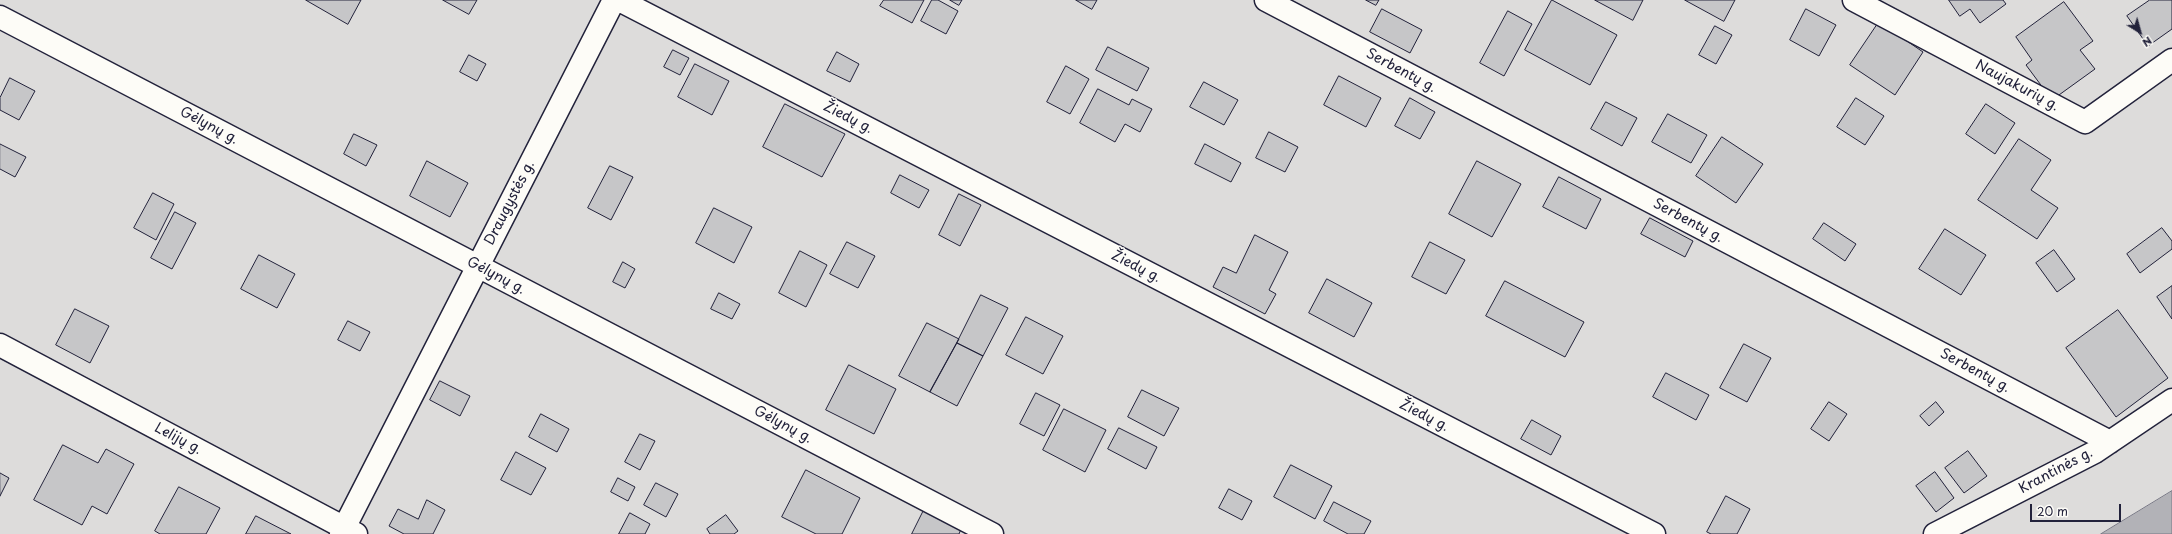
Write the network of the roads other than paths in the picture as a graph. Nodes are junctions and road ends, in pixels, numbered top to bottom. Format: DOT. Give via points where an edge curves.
graph roads {
  1 [pos="614,0"];
  2 [pos="619,0"];
  3 [pos="1266,0"];
  4 [pos="1854,0"];
  5 [pos="0,17"];
  6 [pos="2172,60"];
  7 [pos="478,266"];
  8 [pos="0,345"];
  9 [pos="2172,400"];
  10 [pos="2110,442"];
  11 [pos="347,532"];
  12 [pos="992,534"];
  13 [pos="1654,534"];
  14 [pos="1935,534"];
  1 -- 7 [label="street, Draugystės g."];
  2 -- 13 [label="street, Žiedų g."];
  3 -- 10 [label="street, Serbentų g."];
  4 -- 6 [label="street, Naujakurių g." via="2085,122"];
  5 -- 7 [label="street, Gėlynų g."];
  7 -- 11 [label="street, Draugystės g."];
  7 -- 12 [label="street, Gėlynų g."];
  8 -- 11 [label="street, Lelijų g."];
  9 -- 10 [label="street, Krantinės g."];
  10 -- 14 [label="street, Krantinės g."];
}
